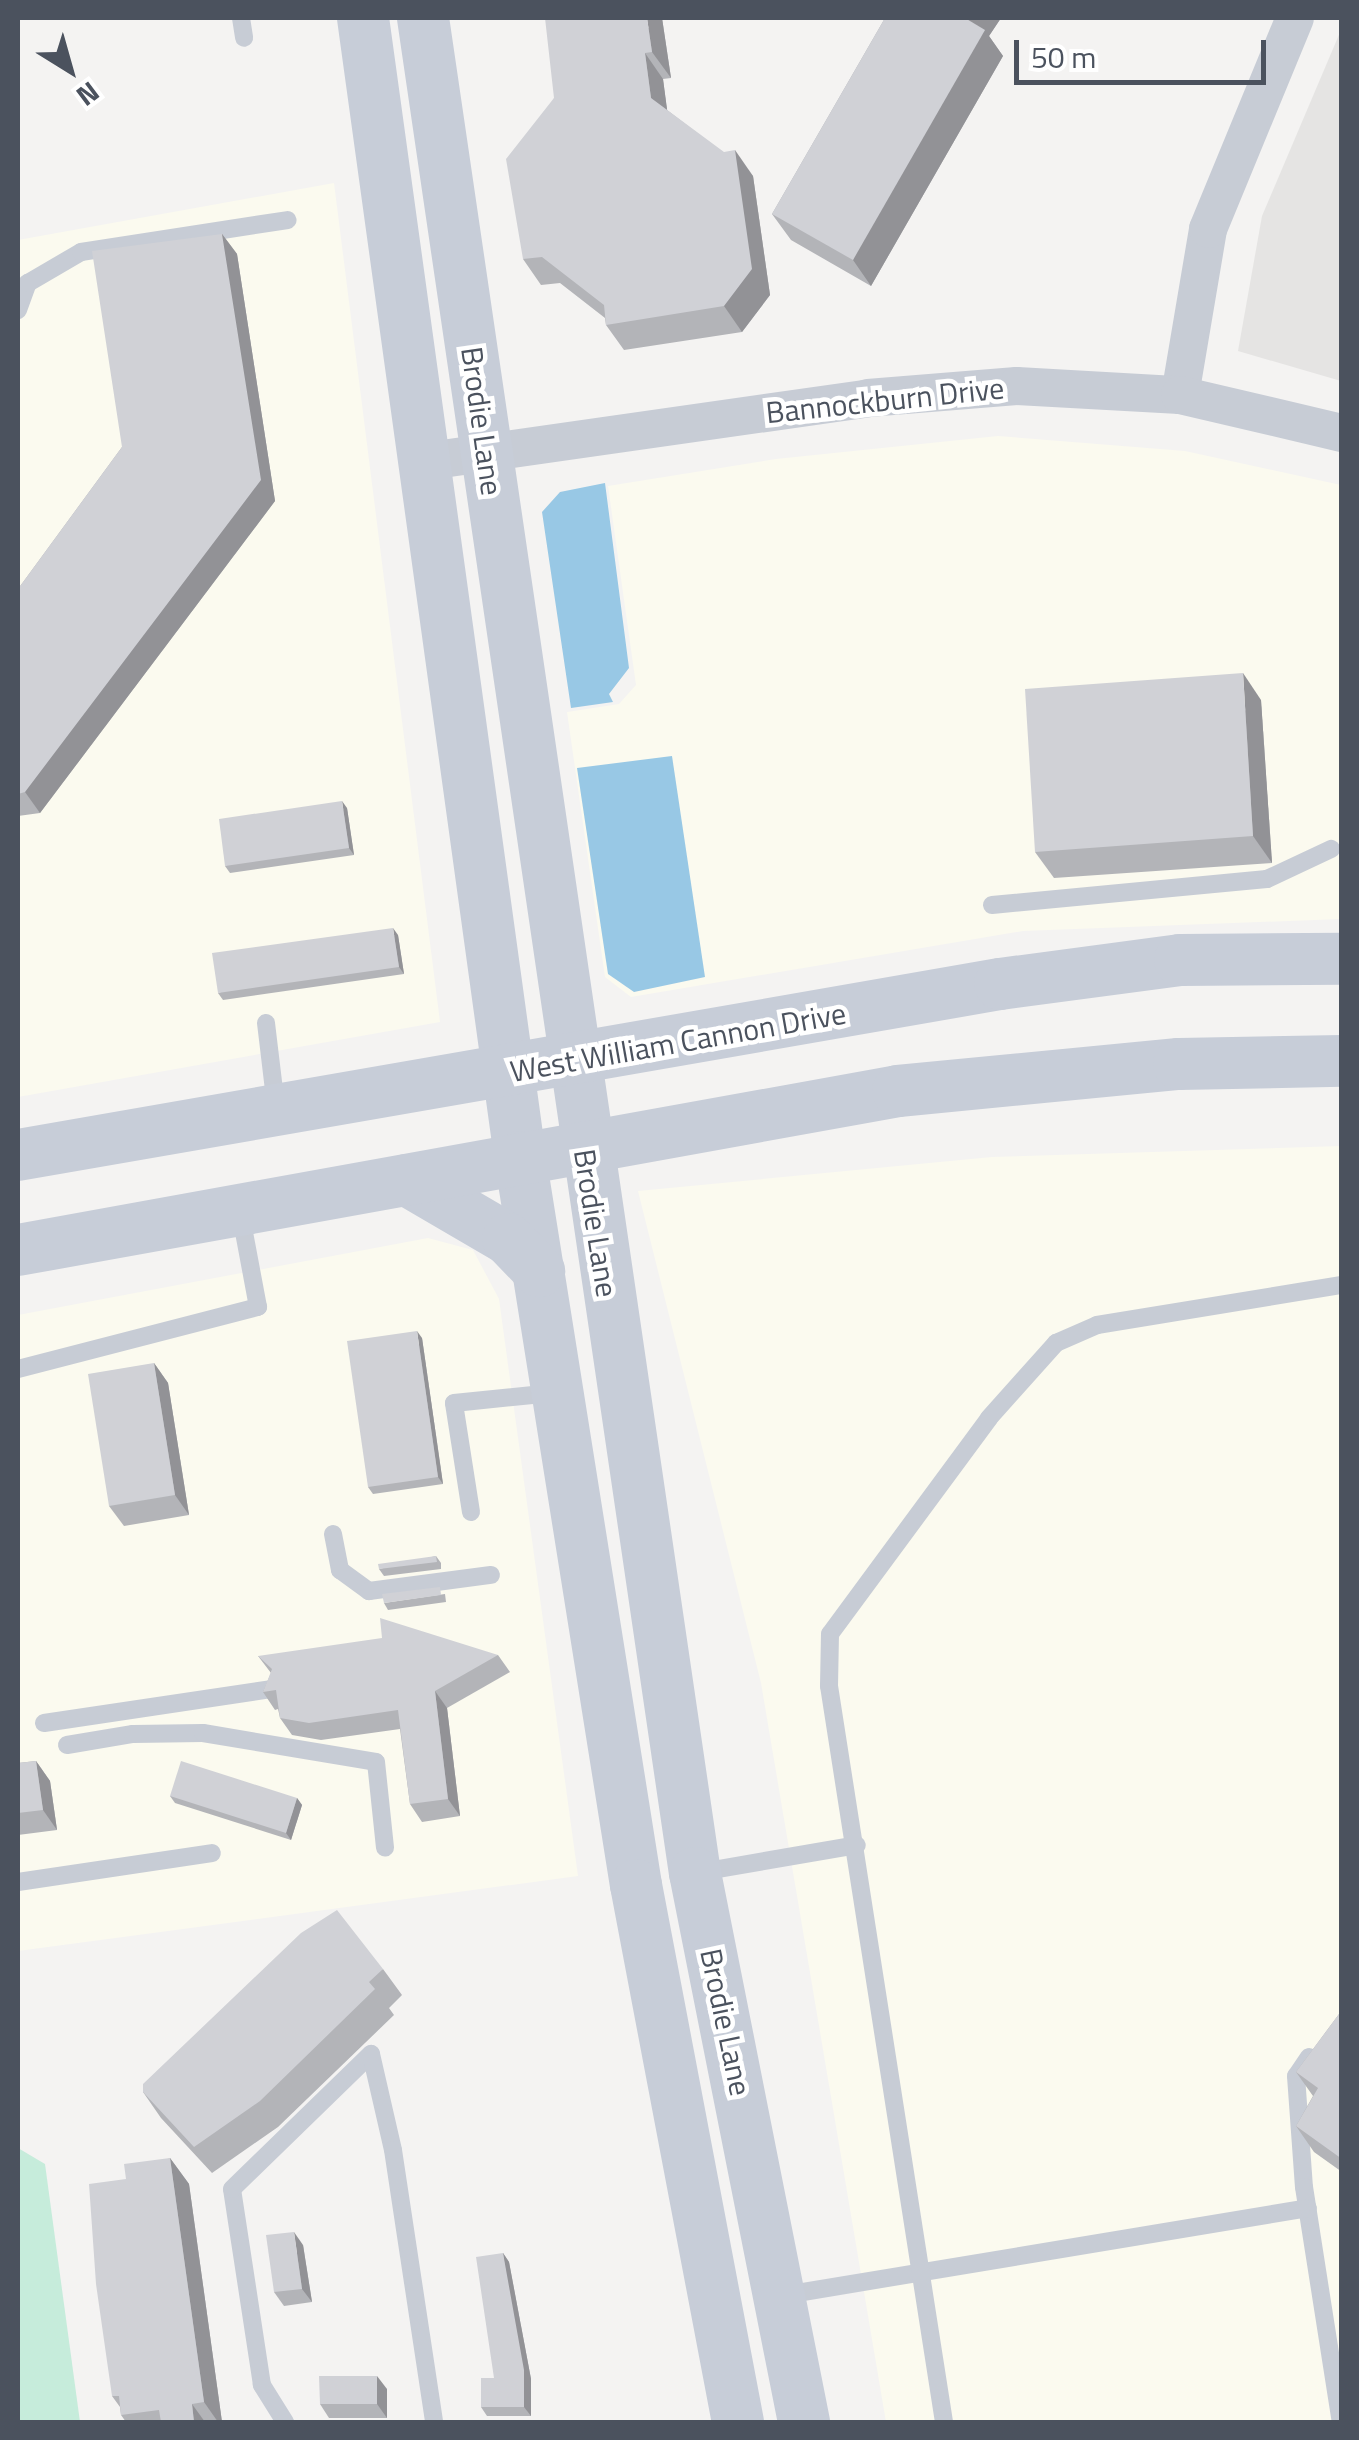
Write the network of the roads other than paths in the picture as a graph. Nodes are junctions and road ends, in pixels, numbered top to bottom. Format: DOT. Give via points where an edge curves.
graph roads {
  1 [pos="241,18"];
  2 [pos="363,18"];
  3 [pos="423,18"];
  4 [pos="1294,18"];
  5 [pos="244,38"];
  6 [pos="288,220"];
  7 [pos="18,310"];
  8 [pos="1180,395"];
  9 [pos="1342,434"];
  10 [pos="486,453"];
  11 [pos="428,460"];
  12 [pos="1330,848"];
  13 [pos="992,905"];
  14 [pos="1342,959"];
  15 [pos="266,1023"];
  16 [pos="1342,1061"];
  17 [pos="572,1063"];
  18 [pos="507,1072"];
  19 [pos="276,1109"];
  20 [pos="584,1146"];
  21 [pos="18,1154"];
  22 [pos="520,1157"];
  23 [pos="407,1180"];
  24 [pos="240,1211"];
  25 [pos="18,1250"];
  26 [pos="539,1271"];
  27 [pos="1342,1285"];
  28 [pos="18,1369"];
  29 [pos="558,1392"];
  30 [pos="471,1512"];
  31 [pos="333,1534"];
  32 [pos="491,1575"];
  33 [pos="272,1689"];
  34 [pos="44,1723"];
  35 [pos="67,1746"];
  36 [pos="857,1845"];
  37 [pos="385,1848"];
  38 [pos="212,1854"];
  39 [pos="695,1873"];
  40 [pos="18,1882"];
  41 [pos="1319,2044"];
  42 [pos="1308,2208"];
  43 [pos="918,2273"];
  44 [pos="782,2296"];
  45 [pos="285,2422"];
  46 [pos="434,2422"];
  47 [pos="738,2422"];
  48 [pos="804,2422"];
  49 [pos="944,2422"];
  50 [pos="1341,2422"];
  1 -- 5 [label="lane"];
  2 -- 11 [label="main road, Brodie Lane"];
  3 -- 10 [label="main road, Brodie Lane"];
  4 -- 8 [label="street" via="1208,229"];
  6 -- 7 [label="lane" via="81,252 28,283"];
  8 -- 9 [label="street, Bannockburn Drive"];
  8 -- 10 [label="street, Bannockburn Drive" via="946,389"];
  10 -- 11 [label="street, Bannockburn Drive"];
  10 -- 17 [label="main road, Brodie Lane"];
  11 -- 18 [label="main road, Brodie Lane"];
  12 -- 13 [label="lane" via="1267,879"];
  14 -- 17 [label="main road, West William Cannon Drive" via="1180,960"];
  15 -- 19 [label="lane"];
  16 -- 20 [label="main road" via="1178,1064 898,1091"];
  17 -- 18 [label="main road, West William Cannon Drive"];
  17 -- 20 [label="main road, Brodie Lane"];
  18 -- 19 [label="main road, West William Cannon Drive"];
  18 -- 22 [label="main road, Brodie Lane"];
  19 -- 21 [label="main road, West William Cannon Drive"];
  20 -- 22 [label="main road"];
  20 -- 39 [label="main road, Brodie Lane"];
  22 -- 23 [label="main road"];
  22 -- 26 [label="main road, Brodie Lane"];
  23 -- 24 [label="main road"];
  23 -- 26 [label="main road" via="508,1239"];
  24 -- 25 [label="main road"];
  24 -- 28 [label="lane" via="258,1307"];
  26 -- 29 [label="main road, Brodie Lane"];
  27 -- 36 [label="lane" via="1097,1325 1056,1343 989,1418 830,1634 829,1686"];
  29 -- 30 [label="lane" via="454,1403"];
  29 -- 47 [label="main road, Brodie Lane" via="636,1885"];
  31 -- 32 [label="lane" via="340,1570 369,1591"];
  33 -- 34 [label="lane"];
  35 -- 37 [label="lane" via="133,1734 203,1733 376,1762"];
  36 -- 39 [label="lane"];
  36 -- 43 [label="lane"];
  38 -- 40 [label="lane"];
  39 -- 44 [label="main road, Brodie Lane"];
  41 -- 42 [label="lane" via="1296,2076"];
  42 -- 43 [label="lane"];
  42 -- 50 [label="lane"];
  43 -- 44 [label="lane"];
  43 -- 49 [label="lane"];
  44 -- 48 [label="main road, Brodie Lane"];
  45 -- 46 [label="lane" via="262,2385 232,2189 371,2054 393,2150"];
}
